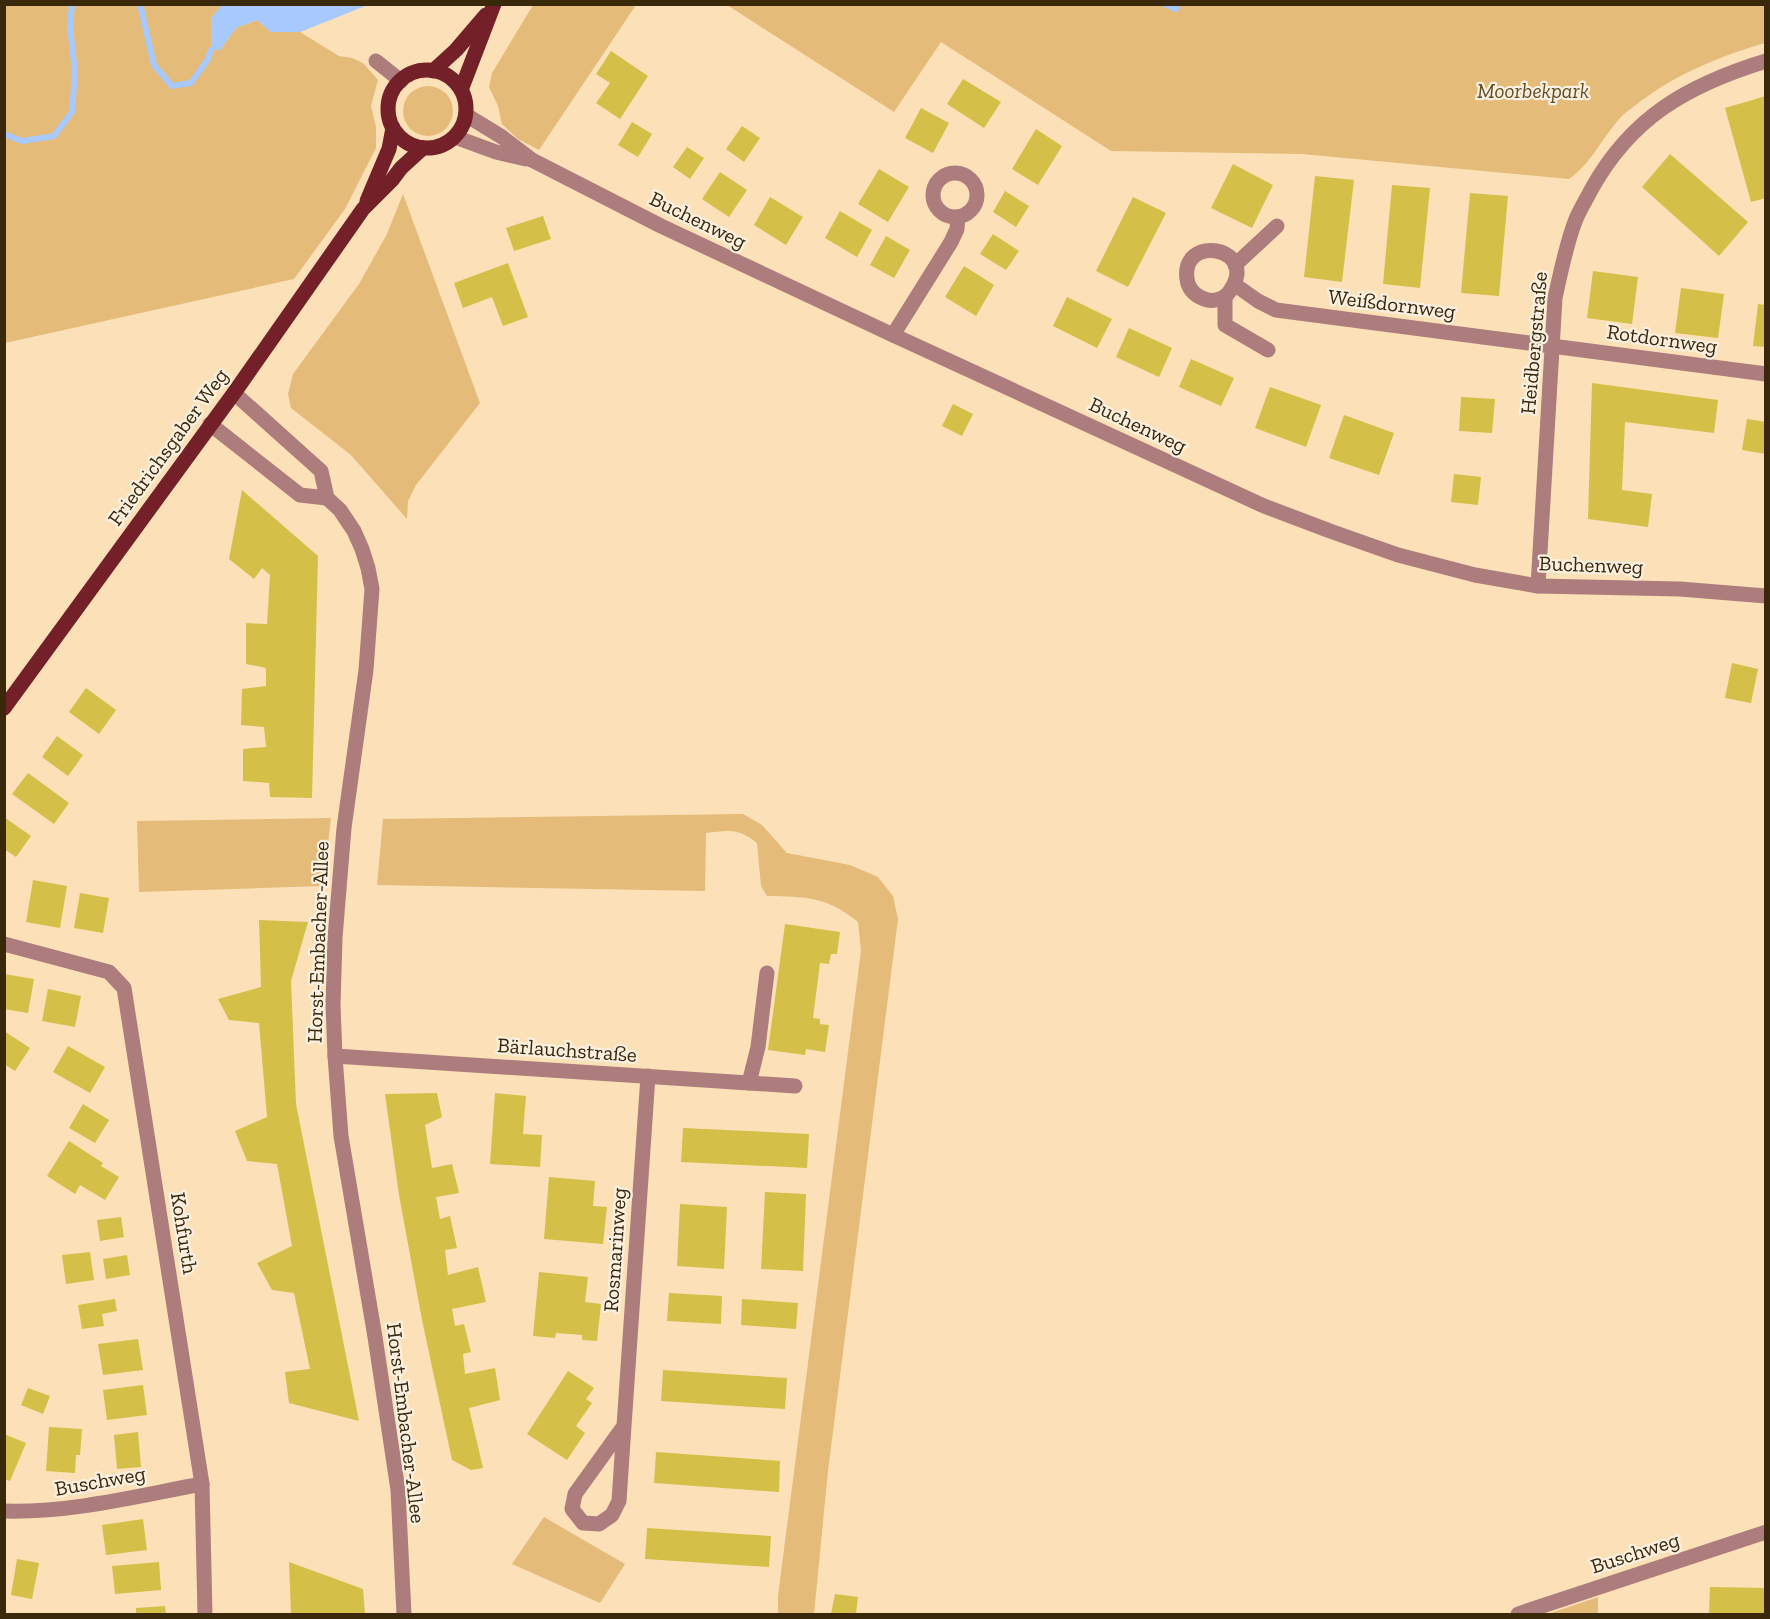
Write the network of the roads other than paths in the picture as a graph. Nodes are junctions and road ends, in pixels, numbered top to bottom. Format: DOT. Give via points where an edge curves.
graph roads {
  1 [pos="493,7"];
  2 [pos="376,61"];
  3 [pos="1766,61"];
  4 [pos="433,71"];
  5 [pos="400,81"];
  6 [pos="461,90"];
  7 [pos="466,115"];
  8 [pos="393,128"];
  9 [pos="455,137"];
  10 [pos="423,148"];
  11 [pos="532,160"];
  12 [pos="363,209"];
  13 [pos="958,216"];
  14 [pos="1277,226"];
  15 [pos="1235,265"];
  16 [pos="1230,290"];
  17 [pos="893,335"];
  18 [pos="1552,345"];
  19 [pos="1268,350"];
  20 [pos="1766,374"];
  21 [pos="234,393"];
  22 [pos="210,424"];
  23 [pos="327,498"];
  24 [pos="1538,586"];
  25 [pos="1766,596"];
  26 [pos="4,708"];
  27 [pos="4,944"];
  28 [pos="767,973"];
  29 [pos="335,1056"];
  30 [pos="648,1076"];
  31 [pos="749,1083"];
  32 [pos="795,1086"];
  33 [pos="624,1426"];
  34 [pos="202,1484"];
  35 [pos="4,1511"];
  36 [pos="1766,1532"];
  37 [pos="205,1614"];
  38 [pos="404,1614"];
  39 [pos="1518,1614"];
  1 -- 4 [label="main road"];
  1 -- 6 [label="main road"];
  2 -- 5 [label="street"];
  3 -- 18 [label="street, Heidbergstraße" via="1686,93 1642,124 1616,151 1576,218 1563,257"];
  4 -- 5 [label="main road" via="419,71"];
  4 -- 6 [label="main road" via="449,77"];
  5 -- 8 [label="main road" via="389,99 388,114"];
  6 -- 7 [label="main road"];
  7 -- 9 [label="main road"];
  7 -- 11 [label="street, Buchenweg"];
  8 -- 10 [label="main road" via="409,144"];
  8 -- 12 [label="main road, Friedrichsgaber Weg" via="389,148"];
  9 -- 10 [label="main road" via="437,147"];
  9 -- 11 [label="street, Buchenweg"];
  10 -- 12 [label="main road, Friedrichsgaber Weg"];
  11 -- 17 [label="street, Buchenweg" via="671,231"];
  12 -- 21 [label="main road, Friedrichsgaber Weg"];
  13 -- 17 [label="street" via="951,242"];
  14 -- 15 [label="street"];
  15 -- 16 [label="street" via="1237,278"];
  15 -- 16 [label="street" via="1224,252 1216,250 1202,251 1188,265 1190,288 1203,299 1212,300"];
  16 -- 18 [label="street, Weißdornweg" via="1276,310"];
  16 -- 19 [label="street" via="1225,325"];
  17 -- 24 [label="street, Buchenweg" via="1264,506 1409,558"];
  18 -- 20 [label="street, Rotdornweg"];
  18 -- 24 [label="street, Heidbergstraße"];
  21 -- 22 [label="main road, Friedrichsgaber Weg"];
  21 -- 23 [label="street, Horst-Embacher-Allee" via="321,471"];
  22 -- 23 [label="street" via="300,495"];
  22 -- 26 [label="main road, Friedrichsgaber Weg"];
  23 -- 29 [label="street, Horst-Embacher-Allee" via="354,531 372,589 335,938"];
  24 -- 25 [label="street, Buchenweg" via="1680,589"];
  27 -- 34 [label="street, Kohfurth" via="109,972 124,988"];
  28 -- 31 [label="street" via="758,1047"];
  29 -- 30 [label="street, Bärlauchstraße"];
  29 -- 38 [label="street, Horst-Embacher-Allee" via="341,1136 398,1490"];
  30 -- 31 [label="street, Bärlauchstraße"];
  30 -- 33 [label="street, Rosmarinweg"];
  31 -- 32 [label="street, Bärlauchstraße"];
  33 -- 33 [label="street, Rosmarinweg" via="575,1494 572,1509 583,1522 599,1524 612,1515 619,1501"];
  34 -- 35 [label="street, Buschweg" via="79,1507 42,1512"];
  34 -- 37 [label="street, Kohfurth"];
  36 -- 39 [label="street, Buschweg"];
}
